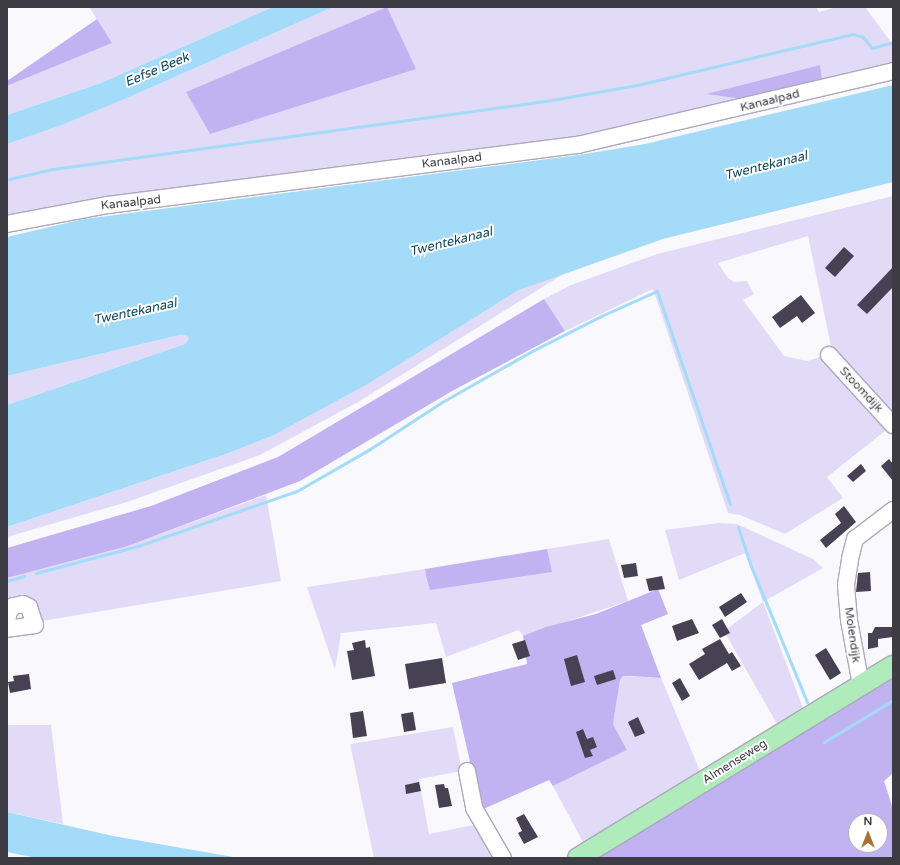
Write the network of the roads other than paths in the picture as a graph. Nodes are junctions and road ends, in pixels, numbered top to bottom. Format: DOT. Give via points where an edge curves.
graph roads {
  1 [pos="893,71"];
  2 [pos="7,224"];
  3 [pos="829,355"];
  4 [pos="893,425"];
  5 [pos="893,510"];
  6 [pos="7,626"];
  7 [pos="7,629"];
  8 [pos="893,666"];
  9 [pos="861,685"];
  10 [pos="466,771"];
  11 [pos="504,858"];
  12 [pos="578,858"];
  1 -- 2 [label="street, Kanaalpad" via="578,145 108,205"];
  3 -- 4 [label="street, Stoomdijk"];
  5 -- 9 [label="street, Molendijk" via="855,538 846,585 853,646"];
  6 -- 7 [label="street" via="8,614 13,606 23,604 29,607 34,625"];
  8 -- 9 [label="main road, Almenseweg"];
  9 -- 12 [label="main road, Almenseweg"];
  10 -- 11 [label="street" via="474,808"];
}
